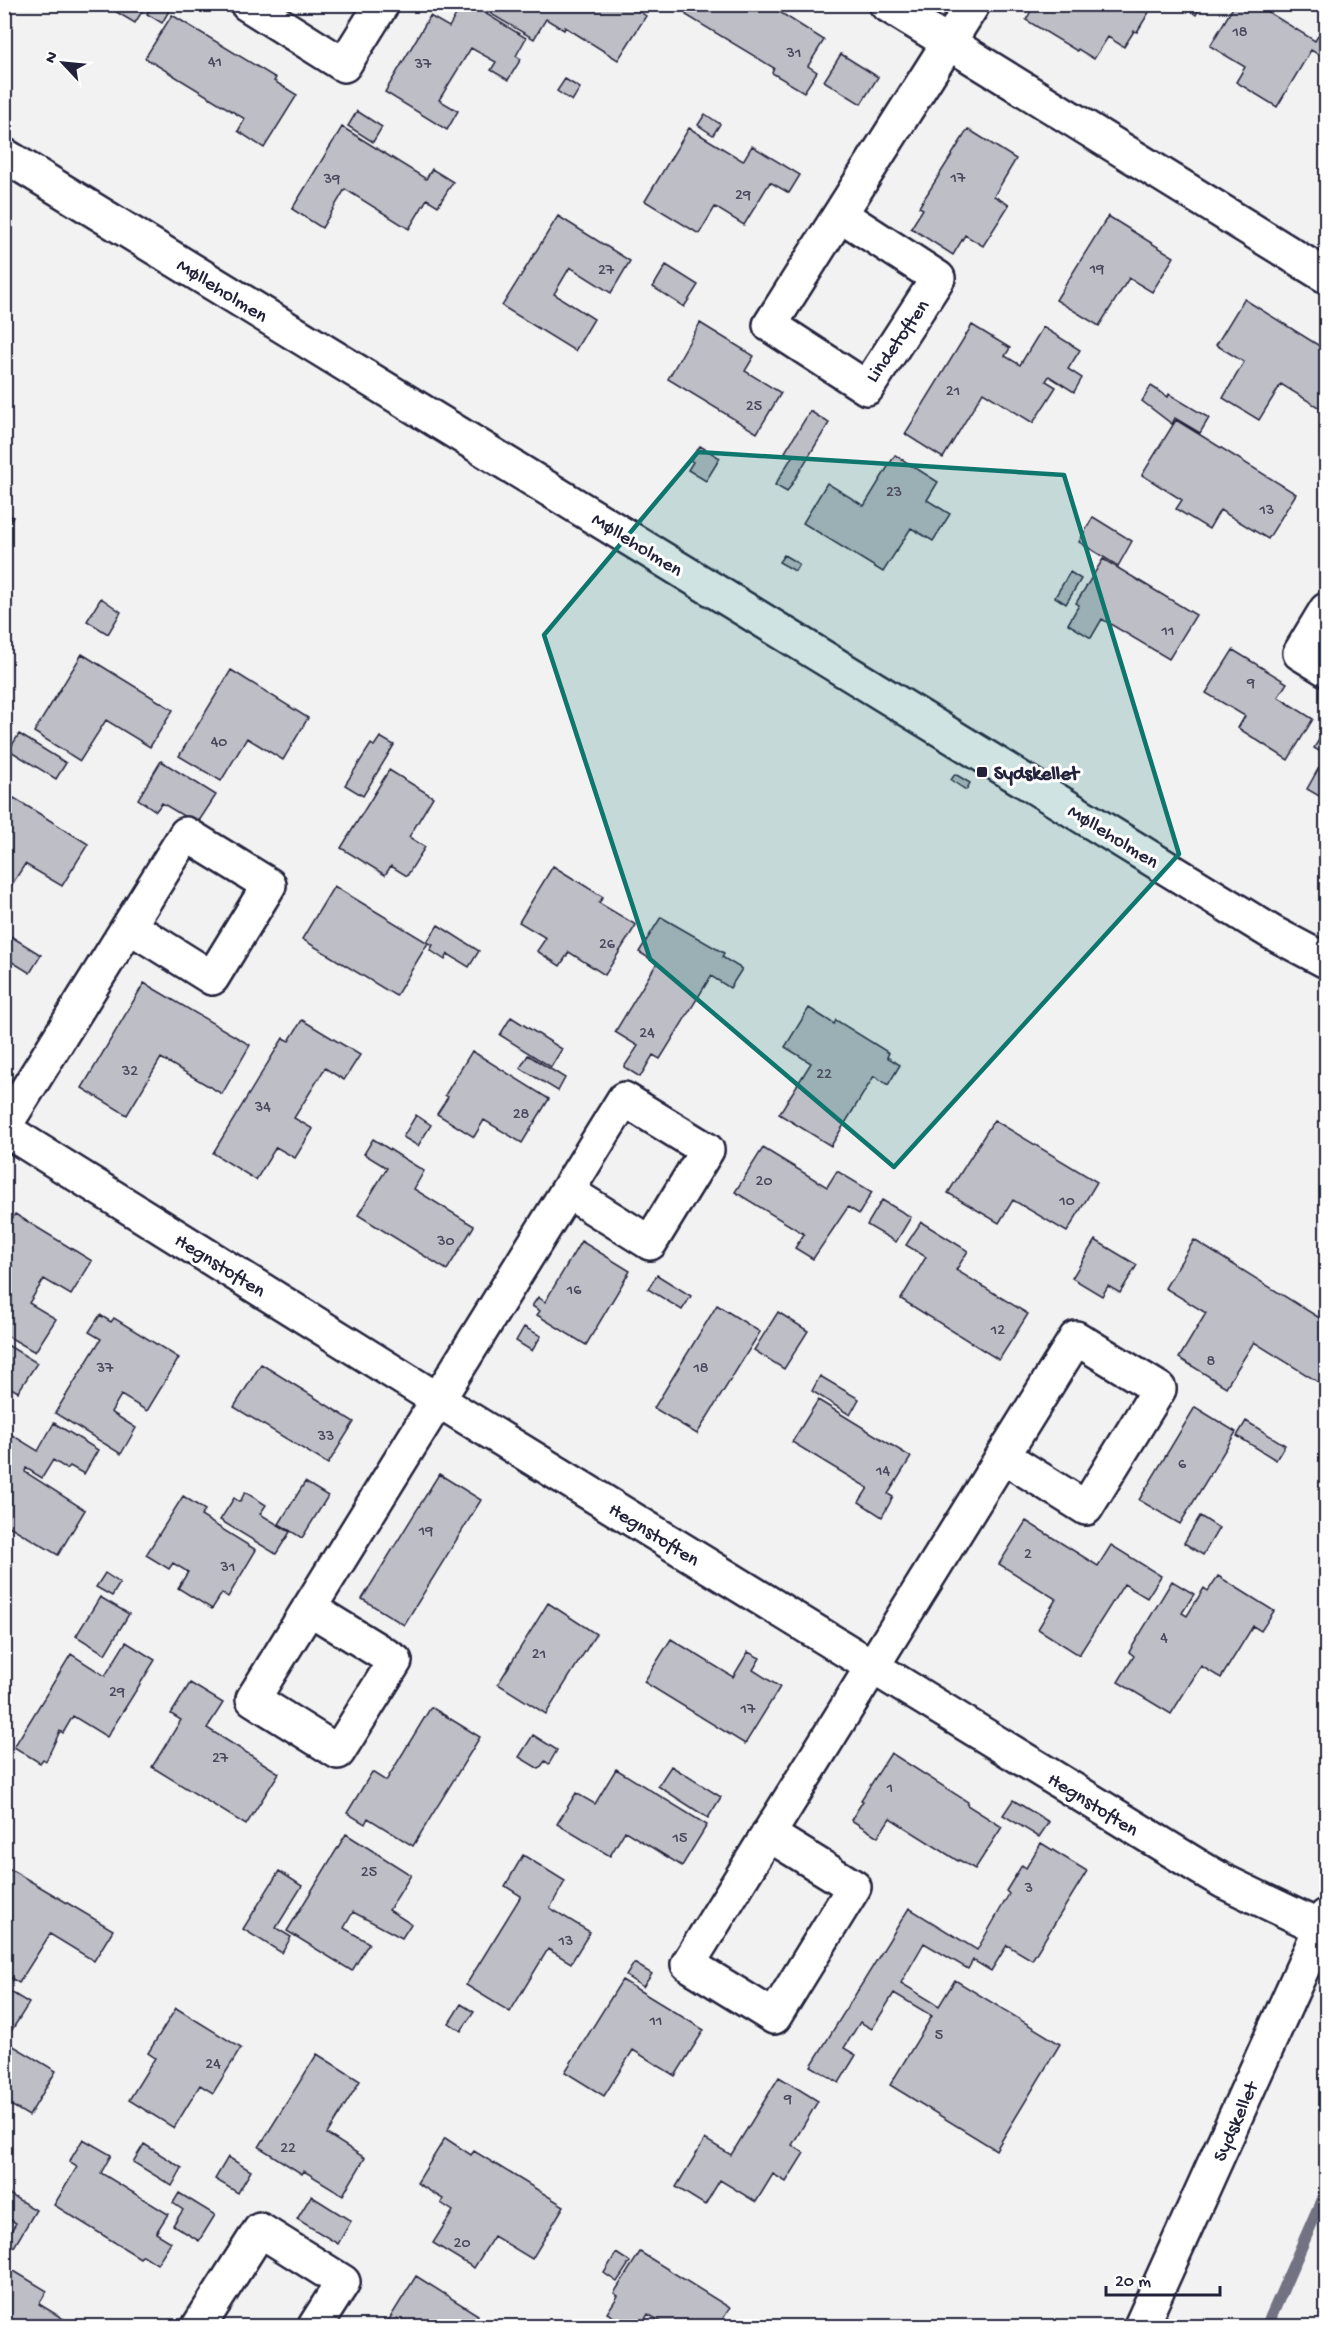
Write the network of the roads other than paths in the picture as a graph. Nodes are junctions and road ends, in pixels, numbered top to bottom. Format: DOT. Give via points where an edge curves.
graph roads {
  1 [pos="247,4"];
  2 [pos="382,4"];
  3 [pos="886,4"];
  4 [pos="973,4"];
  5 [pos="950,43"];
  6 [pos="4,155"];
  7 [pos="841,215"];
  8 [pos="1326,276"];
  9 [pos="1326,610"];
  10 [pos="1326,669"];
  11 [pos="129,926"];
  12 [pos="1271,932"];
  13 [pos="1326,961"];
  14 [pos="1326,980"];
  15 [pos="4,1128"];
  16 [pos="567,1191"];
  17 [pos="438,1400"];
  18 [pos="1003,1456"];
  19 [pos="309,1608"];
  20 [pos="872,1666"];
  21 [pos="768,1834"];
  22 [pos="1324,1922"];
  23 [pos="203,2325"];
  24 [pos="315,2326"];
  25 [pos="1141,2326"];
  1 -- 2 [label="street" via="344,65"];
  3 -- 5 [label="street"];
  4 -- 5 [label="street, Lindetoften"];
  5 -- 7 [label="street, Lindetoften"];
  5 -- 8 [label="street"];
  6 -- 12 [label="street, Mølleholmen"];
  7 -- 7 [label="street, Lindetoften" via="770,325 867,388 938,278"];
  9 -- 10 [label="street" via="1300,653"];
  11 -- 15 [label="street, Hegnstoften"];
  12 -- 13 [label="street, Mølleholmen"];
  12 -- 14 [label="street, Mølleholmen"];
  15 -- 17 [label="street, Hegnstoften"];
  16 -- 17 [label="street"];
  17 -- 19 [label="street"];
  17 -- 20 [label="street, Hegnstoften"];
  18 -- 18 [label="street" via="1076,1338 1159,1389 1086,1508"];
  18 -- 20 [label="street"];
  19 -- 19 [label="street" via="395,1660 338,1752 253,1699"];
  20 -- 21 [label="street"];
  20 -- 22 [label="street, Hegnstoften" via="1215,1877"];
  21 -- 21 [label="street" via="854,1887 774,2017 688,1964"];
  22 -- 25 [label="street, Sydskellet"];
  23 -- 24 [label="street" via="260,2230 343,2282"];
}
